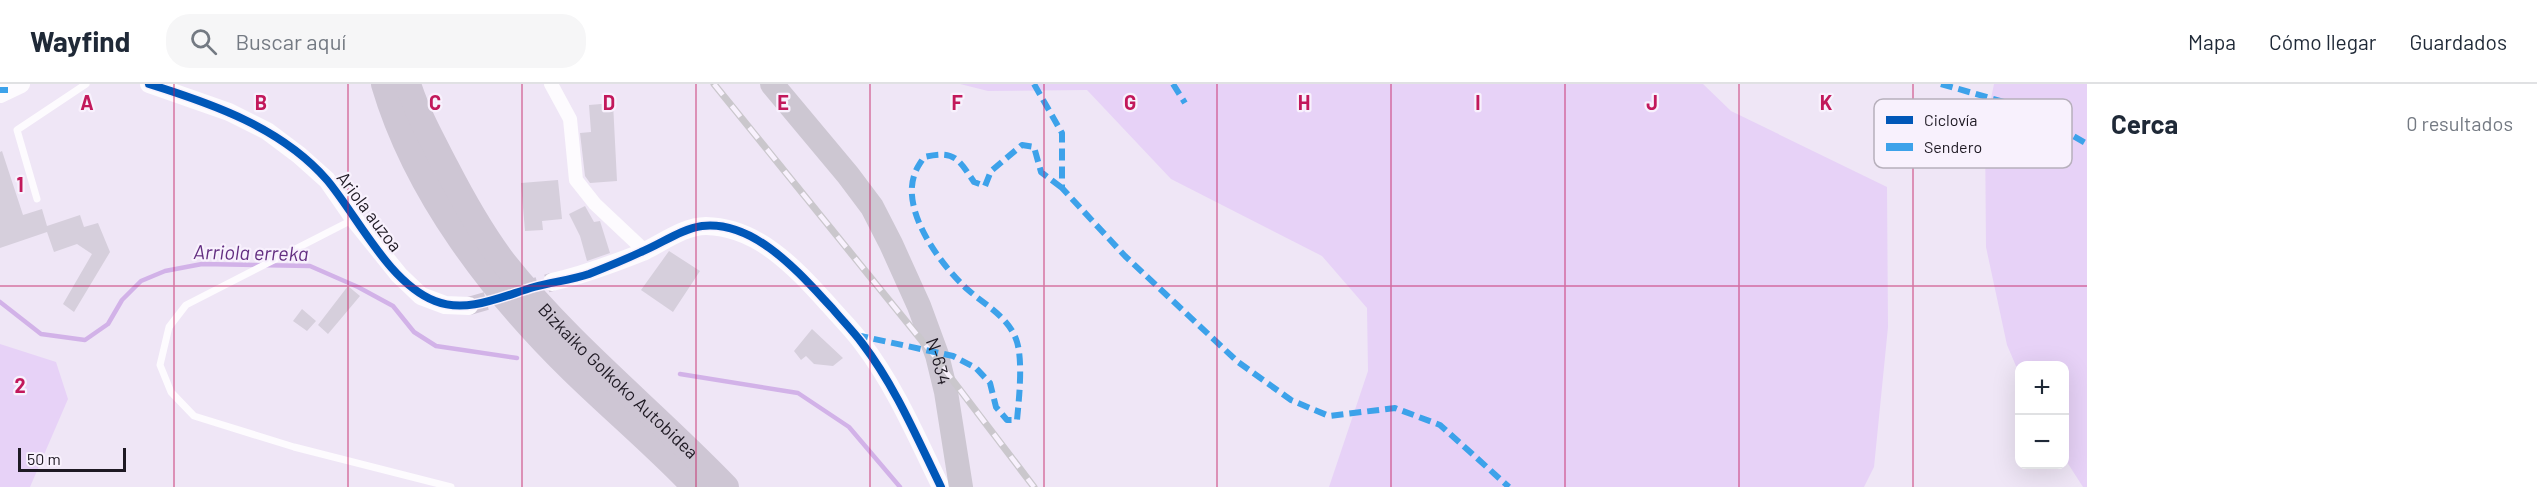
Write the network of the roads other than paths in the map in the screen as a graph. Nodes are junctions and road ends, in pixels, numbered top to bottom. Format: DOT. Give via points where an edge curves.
graph roads {
  1 [pos="21,84"];
  2 [pos="86,84"];
  3 [pos="151,84"];
  4 [pos="384,84"];
  5 [pos="408,84"];
  6 [pos="551,84"];
  7 [pos="772,84"];
  8 [pos="0,94"];
  9 [pos="37,199"];
  10 [pos="354,219"];
  11 [pos="645,251"];
  12 [pos="552,282"];
  13 [pos="469,306"];
  14 [pos="451,487"];
  15 [pos="695,487"];
  16 [pos="726,487"];
  17 [pos="940,487"];
  18 [pos="961,487"];
  1 -- 8 [label="street"];
  2 -- 9 [label="lane" via="17,130"];
  3 -- 10 [label="street, Ariola auzoa" via="229,112 267,131 327,180"];
  4 -- 15 [label="highway, Bizkaiko Golkoko Autobidea" via="412,154 444,213 483,271 571,369"];
  5 -- 16 [label="highway, Bizkaiko Golkoko Autobidea" via="430,138 504,263 596,362"];
  6 -- 11 [label="street" via="570,119 576,180 595,204"];
  7 -- 18 [label="highway, N-634" via="872,207 891,244 937,355"];
  10 -- 13 [label="street, Ariola auzoa" via="421,296 445,305"];
  10 -- 14 [label="lane" via="186,305 169,327 160,365 171,392 194,416 294,447"];
  11 -- 12 [label="street" via="587,274"];
  11 -- 17 [label="street" via="705,226 734,230 772,249 862,343 892,390"];
}
